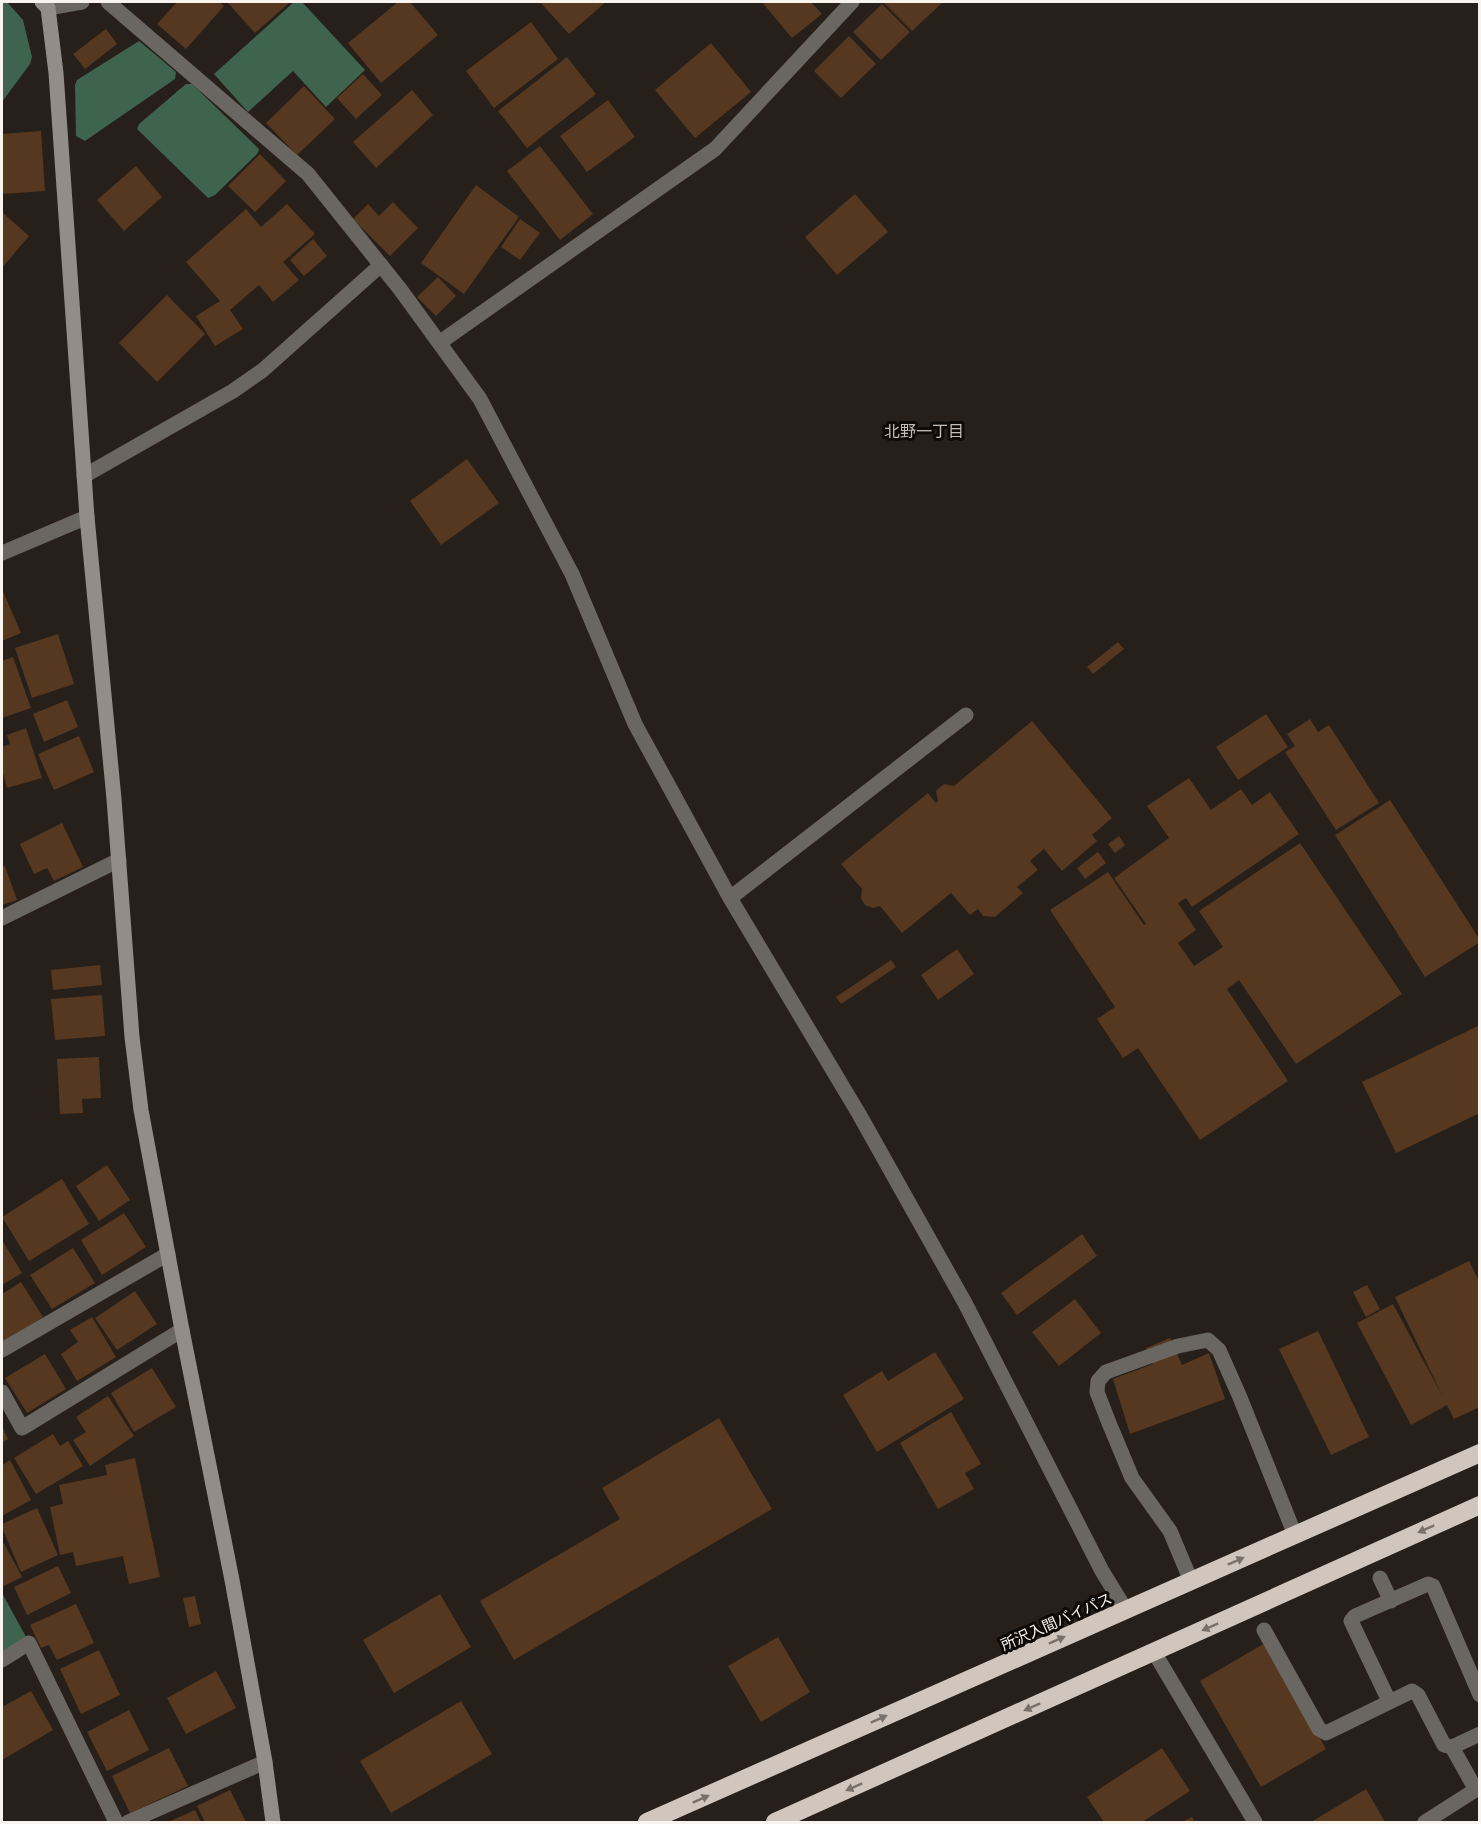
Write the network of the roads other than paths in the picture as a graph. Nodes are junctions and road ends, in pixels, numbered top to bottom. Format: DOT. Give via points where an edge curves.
graph roads {
  1 [pos="82,2"];
  2 [pos="108,2"];
  3 [pos="852,2"];
  4 [pos="45,5"];
  5 [pos="381,265"];
  6 [pos="439,343"];
  7 [pos="84,476"];
  8 [pos="87,517"];
  9 [pos="2,553"];
  10 [pos="966,715"];
  11 [pos="119,860"];
  12 [pos="730,898"];
  13 [pos="2,918"];
  14 [pos="168,1254"];
  15 [pos="182,1330"];
  16 [pos="2,1350"];
  17 [pos="2,1392"];
  18 [pos="1479,1453"];
  19 [pos="1479,1505"];
  20 [pos="1295,1535"];
  21 [pos="1380,1578"];
  22 [pos="1191,1581"];
  23 [pos="1391,1601"];
  24 [pos="1126,1610"];
  25 [pos="1264,1630"];
  26 [pos="1154,1652"];
  27 [pos="2,1660"];
  28 [pos="1479,1695"];
  29 [pos="1389,1701"];
  30 [pos="1479,1734"];
  31 [pos="1452,1747"];
  32 [pos="265,1762"];
  33 [pos="1478,1789"];
  34 [pos="116,1822"];
  35 [pos="128,1822"];
  36 [pos="273,1822"];
  37 [pos="647,1822"];
  38 [pos="775,1822"];
  39 [pos="1255,1822"];
  40 [pos="1425,1822"];
  1 -- 4 [label="street"];
  2 -- 5 [label="street" via="308,174"];
  3 -- 6 [label="street" via="715,149"];
  4 -- 7 [label="street" via="56,73"];
  5 -- 6 [label="street"];
  5 -- 7 [label="street" via="234,392"];
  6 -- 12 [label="street" via="480,399 572,574 635,724"];
  7 -- 8 [label="street"];
  8 -- 9 [label="street"];
  8 -- 11 [label="street"];
  10 -- 12 [label="street"];
  11 -- 13 [label="street"];
  11 -- 14 [label="street" via="132,1037"];
  12 -- 24 [label="street" via="853,1104 965,1303 1102,1571"];
  14 -- 15 [label="street"];
  14 -- 16 [label="street"];
  15 -- 17 [label="street" via="22,1428"];
  15 -- 32 [label="street"];
  18 -- 20 [label="highway, 所沢入間バイパス"];
  19 -- 26 [label="highway, one-way"];
  22 -- 20 [label="highway, 所沢入間バイパス, one-way"];
  20 -- 22 [label="street" via="1219,1350 1208,1340 1178,1346 1106,1372 1098,1381 1097,1392 1109,1423 1132,1478 1170,1531"];
  21 -- 23 [label="street"];
  22 -- 24 [label="highway, 所沢入間バイパス"];
  23 -- 28 [label="street" via="1428,1584 1433,1586"];
  23 -- 29 [label="street" via="1351,1621"];
  37 -- 24 [label="highway, 所沢入間バイパス, one-way"];
  25 -- 29 [label="street" via="1319,1729 1326,1733"];
  26 -- 38 [label="highway, one-way"];
  26 -- 39 [label="street"];
  27 -- 34 [label="street" via="29,1643"];
  29 -- 31 [label="street" via="1412,1691 1418,1695 1444,1745"];
  30 -- 31 [label="street"];
  31 -- 33 [label="street"];
  32 -- 35 [label="street"];
  32 -- 36 [label="street"];
  33 -- 40 [label="street"];
}
